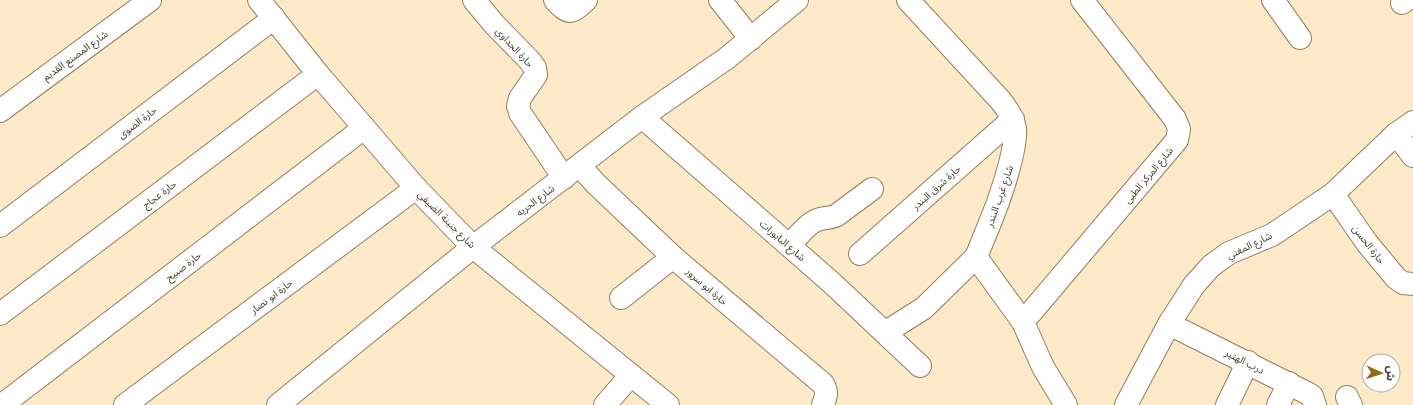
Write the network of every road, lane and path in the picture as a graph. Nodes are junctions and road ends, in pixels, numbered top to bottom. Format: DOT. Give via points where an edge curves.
graph roads {
  1 [pos="150,0"];
  2 [pos="259,0"];
  3 [pos="474,0"];
  4 [pos="555,0"];
  5 [pos="586,0"];
  6 [pos="720,0"];
  7 [pos="797,0"];
  8 [pos="908,0"];
  9 [pos="1082,0"];
  10 [pos="1275,1"];
  11 [pos="274,18"];
  12 [pos="1300,38"];
  13 [pos="751,39"];
  14 [pos="318,74"];
  15 [pos="0,111"];
  16 [pos="642,117"];
  17 [pos="1013,119"];
  18 [pos="364,128"];
  19 [pos="1405,128"];
  20 [pos="1413,156"];
  21 [pos="572,172"];
  22 [pos="416,188"];
  23 [pos="872,189"];
  24 [pos="1332,194"];
  25 [pos="0,226"];
  26 [pos="789,245"];
  27 [pos="473,247"];
  28 [pos="860,254"];
  29 [pos="976,256"];
  30 [pos="673,257"];
  31 [pos="1413,284"];
  32 [pos="621,298"];
  33 [pos="0,314"];
  34 [pos="1023,322"];
  35 [pos="1169,324"];
  36 [pos="886,332"];
  37 [pos="1248,362"];
  38 [pos="920,366"];
  39 [pos="631,375"];
  40 [pos="1289,383"];
  41 [pos="2,405"];
  42 [pos="125,405"];
  43 [pos="278,405"];
  44 [pos="605,405"];
  45 [pos="668,405"];
  46 [pos="823,405"];
  47 [pos="1066,405"];
  48 [pos="1126,405"];
  49 [pos="1227,405"];
  50 [pos="1278,405"];
  51 [pos="1315,405"];
  1 -- 15 [label="street, شارع المصنع القديم"];
  2 -- 11 [label="street, شارع جنينة الضيفي"];
  3 -- 21 [label="street, حارة الجداوي" via="535,68 536,74 520,98 520,113"];
  4 -- 5 [label="street" via="564,10 571,12"];
  6 -- 13 [label="street"];
  7 -- 13 [label="street, شارع الحريه"];
  8 -- 17 [label="street, شارع غرب البندر" via="1001,101"];
  9 -- 34 [label="street, شارع المركز الطبى" via="1175,119 1178,129 1177,140"];
  10 -- 12 [label="street"];
  11 -- 14 [label="street, شارع جنينة الضيفي"];
  11 -- 25 [label="street, حارة الضوى"];
  13 -- 16 [label="street, شارع الحريه"];
  14 -- 18 [label="street, شارع جنينة الضيفي"];
  14 -- 33 [label="street, حارة عجاج"];
  16 -- 21 [label="street, شارع الحريه"];
  16 -- 26 [label="street, شارع البابورات"];
  17 -- 28 [label="street, حارة شرق البندر"];
  17 -- 29 [label="street, شارع غرب البندر" via="1015,141 1009,171"];
  18 -- 22 [label="street, شارع جنينة الضيفي"];
  18 -- 41 [label="street, حارة صبيح"];
  19 -- 20 [label="street"];
  19 -- 24 [label="street, شارع المغني"];
  21 -- 27 [label="street, شارع الحريه"];
  21 -- 30 [label="street, حارة ابو سرور" via="595,183"];
  22 -- 27 [label="street, شارع جنينة الضيفي"];
  22 -- 42 [label="street, حارة ابو نصار"];
  23 -- 26 [label="street" via="837,215 812,222"];
  24 -- 31 [label="street, حارة الحسن" via="1396,278 1403,283"];
  24 -- 35 [label="street, شارع المغني" via="1272,235 1229,253 1211,266 1194,285"];
  26 -- 36 [label="street, شارع البابورات"];
  27 -- 39 [label="street, شارع جنينة الضيفي"];
  27 -- 43 [label="street, شارع الحريه"];
  29 -- 34 [label="street"];
  29 -- 36 [label="street" via="924,308"];
  30 -- 32 [label="street"];
  30 -- 46 [label="street, حارة ابو سرور" via="823,384 827,395"];
  34 -- 47 [label="street" via="1043,367"];
  35 -- 37 [label="street, درب الهتير"];
  35 -- 48 [label="street, شارع المغني"];
  36 -- 38 [label="street, شارع البابورات"];
  37 -- 40 [label="street, درب الهتير"];
  37 -- 49 [label="street"];
  39 -- 44 [label="street"];
  39 -- 45 [label="street, شارع جنينة الضيفي"];
  40 -- 50 [label="street"];
  40 -- 51 [label="street, درب الهتير" via="1312,396"];
}
